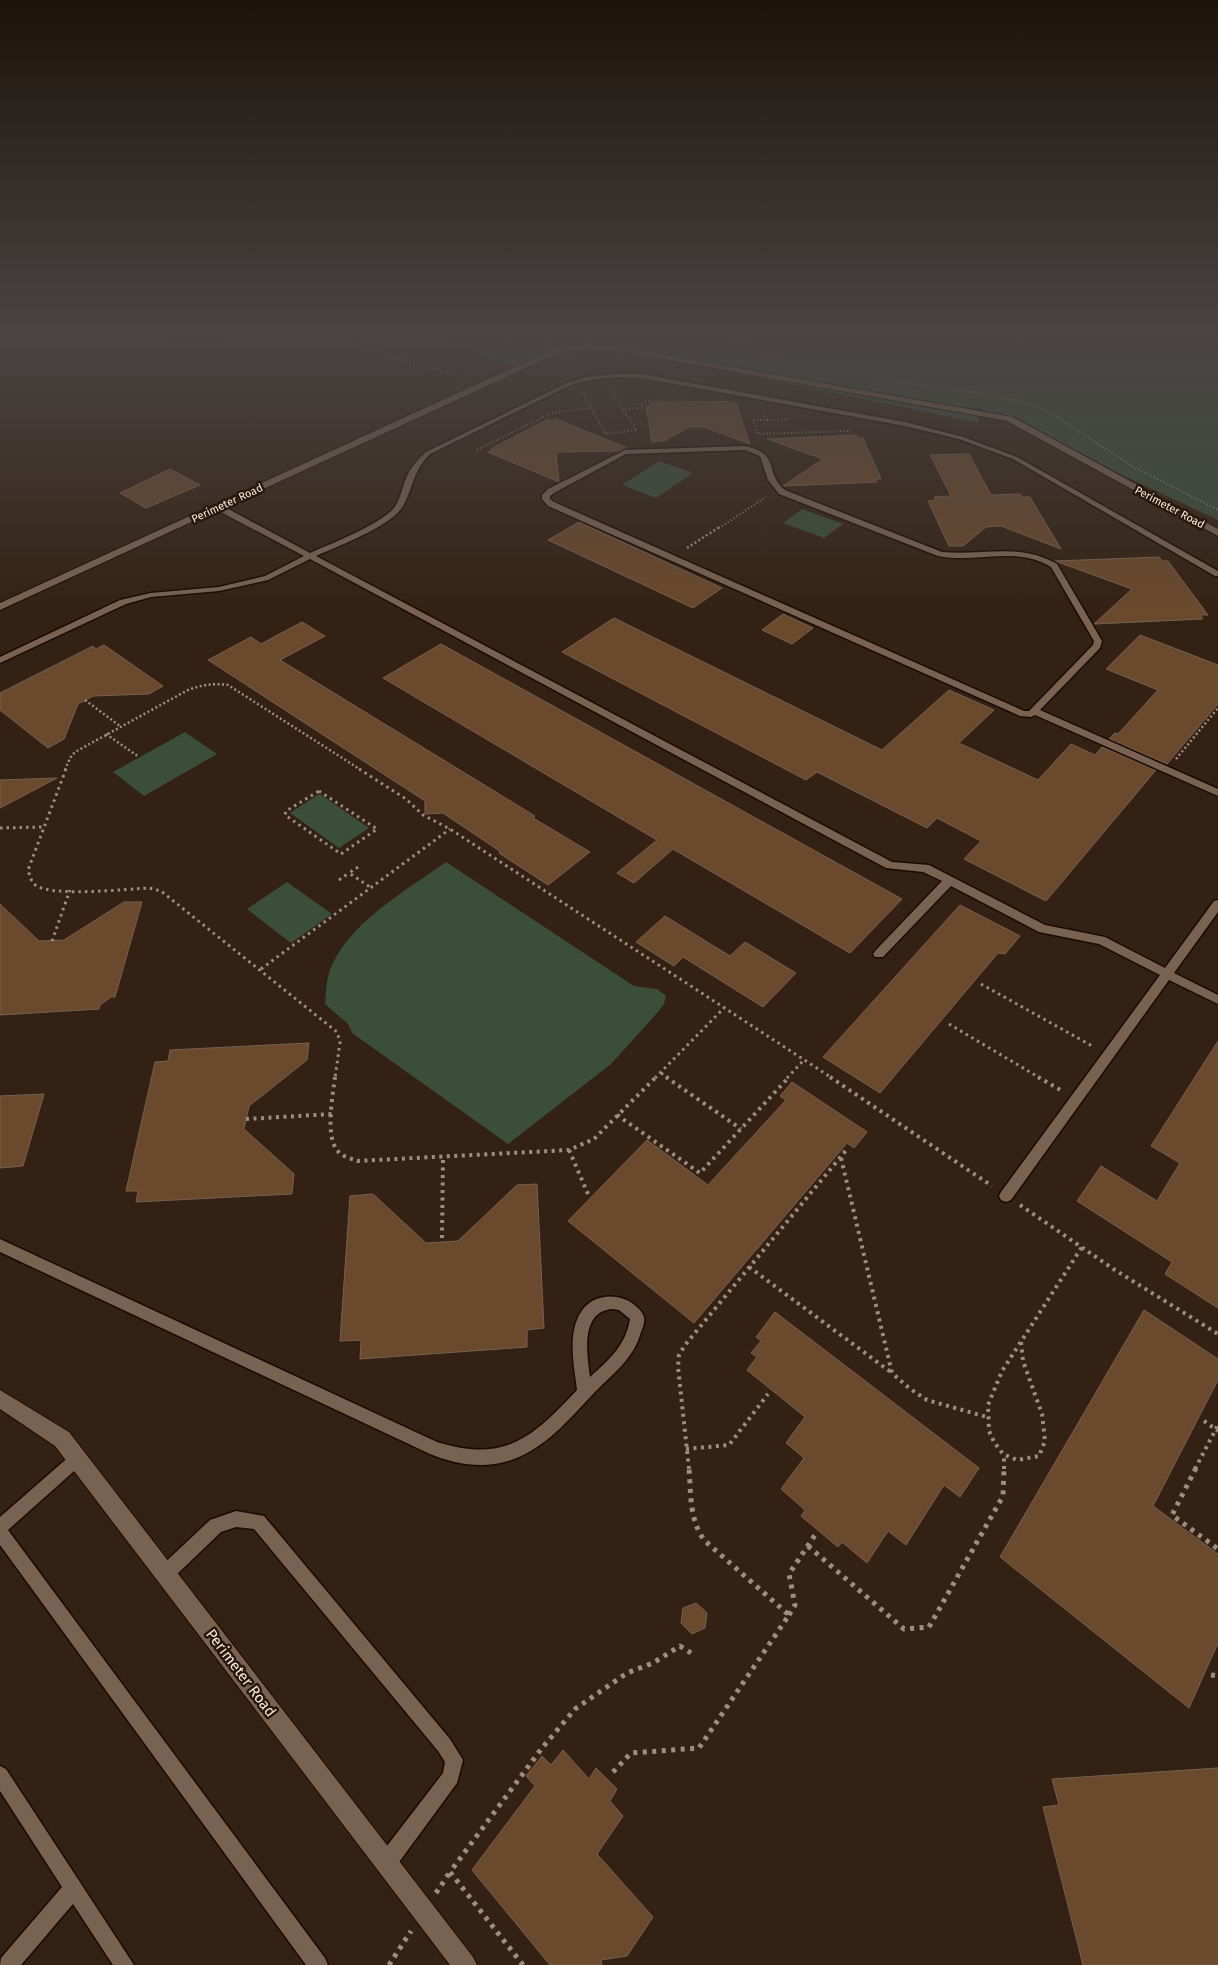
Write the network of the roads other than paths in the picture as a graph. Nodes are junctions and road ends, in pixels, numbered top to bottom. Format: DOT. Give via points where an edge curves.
graph roads {
  1 [pos="390,428"];
  2 [pos="480,428"];
  3 [pos="919,428"];
  4 [pos="1026,428"];
  5 [pos="218,507"];
  6 [pos="1218,533"];
  7 [pos="310,556"];
  8 [pos="1218,574"];
  9 [pos="0,608"];
  10 [pos="0,660"];
  11 [pos="1035,711"];
  12 [pos="1218,793"];
  13 [pos="950,881"];
  14 [pos="1218,904"];
  15 [pos="879,954"];
  16 [pos="1168,974"];
  17 [pos="1218,1000"];
  18 [pos="1006,1196"];
  19 [pos="0,1245"];
  20 [pos="585,1392"];
  21 [pos="0,1399"];
  22 [pos="77,1459"];
  23 [pos="0,1527"];
  24 [pos="0,1532"];
  25 [pos="165,1574"];
  26 [pos="0,1775"];
  27 [pos="386,1862"];
  28 [pos="74,1888"];
  29 [pos="8,1965"];
  30 [pos="124,1965"];
  31 [pos="318,1965"];
  32 [pos="465,1965"];
  1 -- 5 [label="street, Perimeter Road"];
  2 -- 7 [label="lane" via="428,453 411,475 400,505 392,515"];
  3 -- 8 [label="lane" via="942,432 1015,458"];
  4 -- 6 [label="street, Perimeter Road"];
  5 -- 7 [label="lane"];
  5 -- 9 [label="street, Perimeter Road"];
  7 -- 10 [label="lane" via="268,578 251,583 151,595 123,602"];
  7 -- 13 [label="lane" via="890,865 925,868"];
  11 -- 11 [label="lane" via="1023,714 551,504 546,495 625,452 745,448 764,454 778,490 940,554 1023,554 1040,558 1054,566 1098,641 1097,646"];
  11 -- 12 [label="lane"];
  13 -- 15 [label="lane"];
  13 -- 16 [label="lane" via="1043,929 1101,940"];
  14 -- 16 [label="lane"];
  16 -- 17 [label="lane"];
  16 -- 18 [label="lane"];
  19 -- 20 [label="lane" via="435,1449 459,1457 485,1458 509,1454 529,1444"];
  20 -- 20 [label="lane" via="580,1357 580,1336 585,1318 597,1305 615,1302 628,1306 637,1316 636,1329 627,1349"];
  21 -- 22 [label="street, Perimeter Road" via="62,1439"];
  22 -- 23 [label="lane"];
  22 -- 25 [label="street, Perimeter Road"];
  24 -- 31 [label="lane"];
  25 -- 27 [label="street, Perimeter Road"];
  25 -- 27 [label="lane" via="216,1526 236,1518 258,1522 444,1745 454,1760 451,1777"];
  26 -- 28 [label="lane"];
  27 -- 32 [label="street, Perimeter Road"];
  28 -- 29 [label="lane"];
  28 -- 30 [label="lane"];
}
